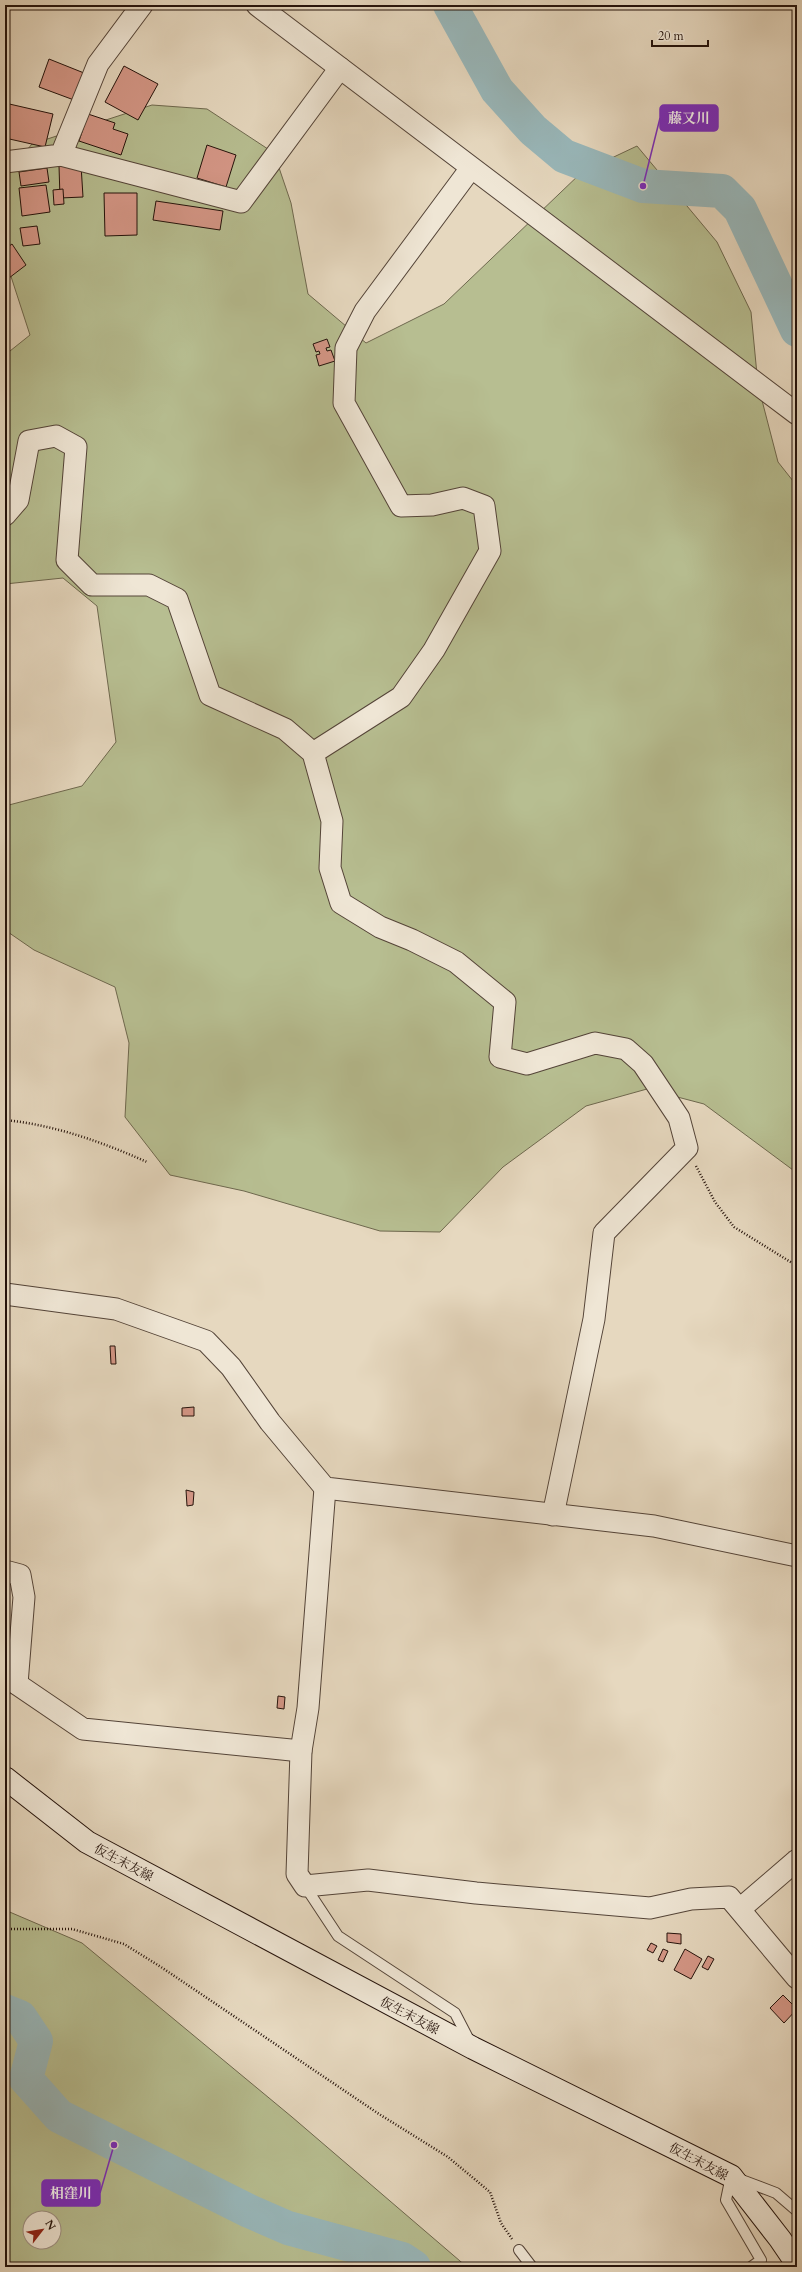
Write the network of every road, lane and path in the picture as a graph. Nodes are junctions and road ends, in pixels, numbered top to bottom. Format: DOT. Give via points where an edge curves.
graph roads {
  1 [pos="142,5"];
  2 [pos="257,5"];
  3 [pos="340,68"];
  4 [pos="62,155"];
  5 [pos="5,162"];
  6 [pos="472,168"];
  7 [pos="797,414"];
  8 [pos="5,514"];
  9 [pos="313,753"];
  10 [pos="5,1120"];
  11 [pos="687,1148"];
  12 [pos="147,1162"];
  13 [pos="797,1266"];
  14 [pos="5,1294"];
  15 [pos="325,1488"];
  16 [pos="553,1515"];
  17 [pos="797,1556"];
  18 [pos="5,1571"];
  19 [pos="11,1680"];
  20 [pos="301,1751"];
  21 [pos="5,1778"];
  22 [pos="797,1860"];
  23 [pos="305,1886"];
  24 [pos="740,1910"];
  25 [pos="5,1929"];
  26 [pos="797,1978"];
  27 [pos="473,2048"];
  28 [pos="731,2176"];
  29 [pos="797,2211"];
  30 [pos="519,2250"];
  31 [pos="797,2264"];
  32 [pos="532,2267"];
  33 [pos="751,2267"];
  1 -- 4 [label="street" via="98,64"];
  2 -- 3 [label="street"];
  3 -- 4 [label="street" via="241,202"];
  3 -- 6 [label="street"];
  4 -- 5 [label="street"];
  6 -- 7 [label="street"];
  6 -- 9 [label="street" via="365,310 346,348 344,403 401,506 432,505 463,498 484,506 490,551 434,650 401,698"];
  8 -- 9 [label="street" via="18,500 29,441 56,436 76,447 67,560 92,585 148,585 177,599 210,695 284,729"];
  9 -- 11 [label="street" via="332,821 330,868 341,903 380,927 456,962 505,1002 500,1057 527,1064 595,1044 626,1049 643,1064 679,1118"];
  10 -- 12 [label="path" via="71,1133"];
  11 -- 13 [label="path" via="715,1202 734,1227"];
  11 -- 16 [label="street" via="604,1233 594,1319"];
  14 -- 15 [label="street" via="116,1309 206,1341 231,1367 270,1422"];
  15 -- 16 [label="street"];
  15 -- 20 [label="street" via="308,1708"];
  16 -- 17 [label="street" via="654,1526"];
  18 -- 19 [label="street" via="20,1575 24,1597"];
  19 -- 20 [label="street" via="83,1729"];
  20 -- 23 [label="street" via="297,1874"];
  21 -- 27 [label="main road, 仮生末友線" via="87,1842"];
  22 -- 24 [label="street"];
  23 -- 24 [label="street" via="368,1880 476,1893 650,1908 691,1899 729,1897"];
  23 -- 27 [label="lane" via="338,1936 455,2013"];
  24 -- 26 [label="street"];
  25 -- 30 [label="path" via="72,1929 124,1944 161,1967 379,2114 448,2157 490,2192 501,2223"];
  27 -- 28 [label="main road, 仮生末友線"];
  28 -- 29 [label="lane" via="776,2193"];
  28 -- 31 [label="main road, 仮生末友線"];
  28 -- 33 [label="lane" via="726,2200 761,2260"];
  30 -- 32 [label="lane"];
}
